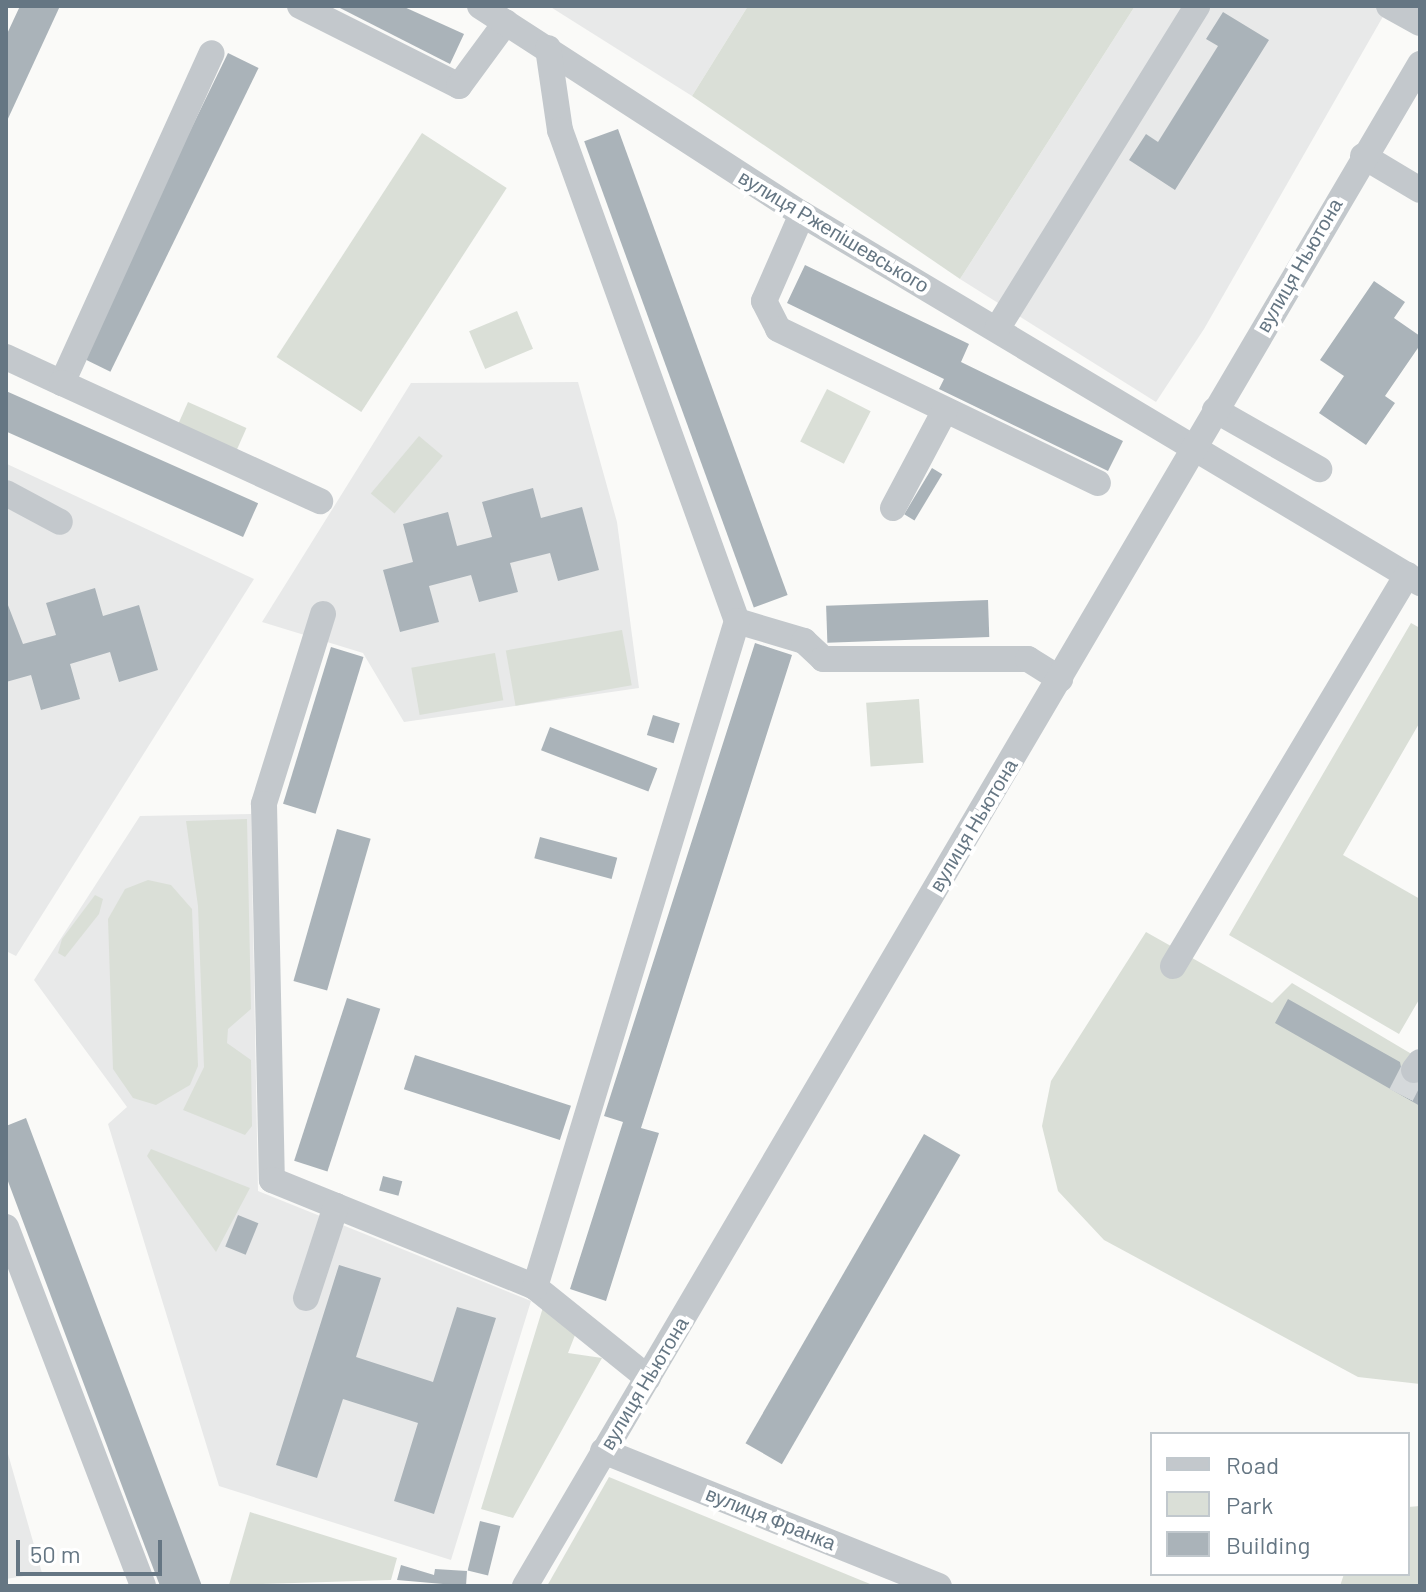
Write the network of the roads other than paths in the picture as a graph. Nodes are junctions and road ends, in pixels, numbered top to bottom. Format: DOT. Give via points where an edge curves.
graph roads {
  1 [pos="300,6"];
  2 [pos="480,6"];
  3 [pos="1197,6"];
  4 [pos="1389,6"];
  5 [pos="506,22"];
  6 [pos="1420,23"];
  7 [pos="548,48"];
  8 [pos="212,53"];
  9 [pos="1420,64"];
  10 [pos="1363,156"];
  11 [pos="1420,190"];
  12 [pos="802,214"];
  13 [pos="997,329"];
  14 [pos="6,357"];
  15 [pos="62,383"];
  16 [pos="928,408"];
  17 [pos="1215,410"];
  18 [pos="1190,450"];
  19 [pos="1319,469"];
  20 [pos="1098,483"];
  21 [pos="6,493"];
  22 [pos="320,501"];
  23 [pos="893,508"];
  24 [pos="60,522"];
  25 [pos="1414,579"];
  26 [pos="323,614"];
  27 [pos="737,621"];
  28 [pos="1060,679"];
  29 [pos="1173,966"];
  30 [pos="336,1206"];
  31 [pos="6,1227"];
  32 [pos="535,1287"];
  33 [pos="306,1298"];
  34 [pos="648,1378"];
  35 [pos="603,1451"];
  36 [pos="143,1586"];
  37 [pos="525,1586"];
  38 [pos="939,1586"];
  1 -- 5 [label="street" via="459,86"];
  2 -- 5 [label="street, вулиця Ржепішевського"];
  3 -- 13 [label="street"];
  4 -- 6 [label="street"];
  5 -- 7 [label="street, вулиця Ржепішевського"];
  7 -- 12 [label="street, вулиця Ржепішевського"];
  7 -- 27 [label="street" via="560,130"];
  8 -- 15 [label="street"];
  9 -- 10 [label="street, вулиця Ньютона"];
  10 -- 11 [label="street"];
  10 -- 17 [label="street, вулиця Ньютона"];
  12 -- 13 [label="street, вулиця Ржепішевського"];
  12 -- 16 [label="street" via="764,301 778,329 837,367"];
  13 -- 18 [label="street, вулиця Ржепішевського"];
  14 -- 15 [label="street"];
  15 -- 22 [label="street"];
  16 -- 20 [label="street"];
  16 -- 23 [label="street"];
  17 -- 18 [label="street, вулиця Ньютона"];
  17 -- 19 [label="street"];
  18 -- 25 [label="street, вулиця Ржепішевського"];
  18 -- 28 [label="street, вулиця Ньютона"];
  21 -- 24 [label="street"];
  25 -- 29 [label="street"];
  26 -- 30 [label="street" via="264,804 272,1180"];
  27 -- 28 [label="street" via="804,641 823,659 1028,659"];
  27 -- 32 [label="street"];
  28 -- 34 [label="street, вулиця Ньютона"];
  30 -- 32 [label="street"];
  30 -- 33 [label="street"];
  31 -- 36 [label="street"];
  32 -- 34 [label="street"];
  34 -- 35 [label="street, вулиця Ньютона"];
  35 -- 37 [label="street, вулиця Ньютона"];
  35 -- 38 [label="street, вулиця Франка"];
}
